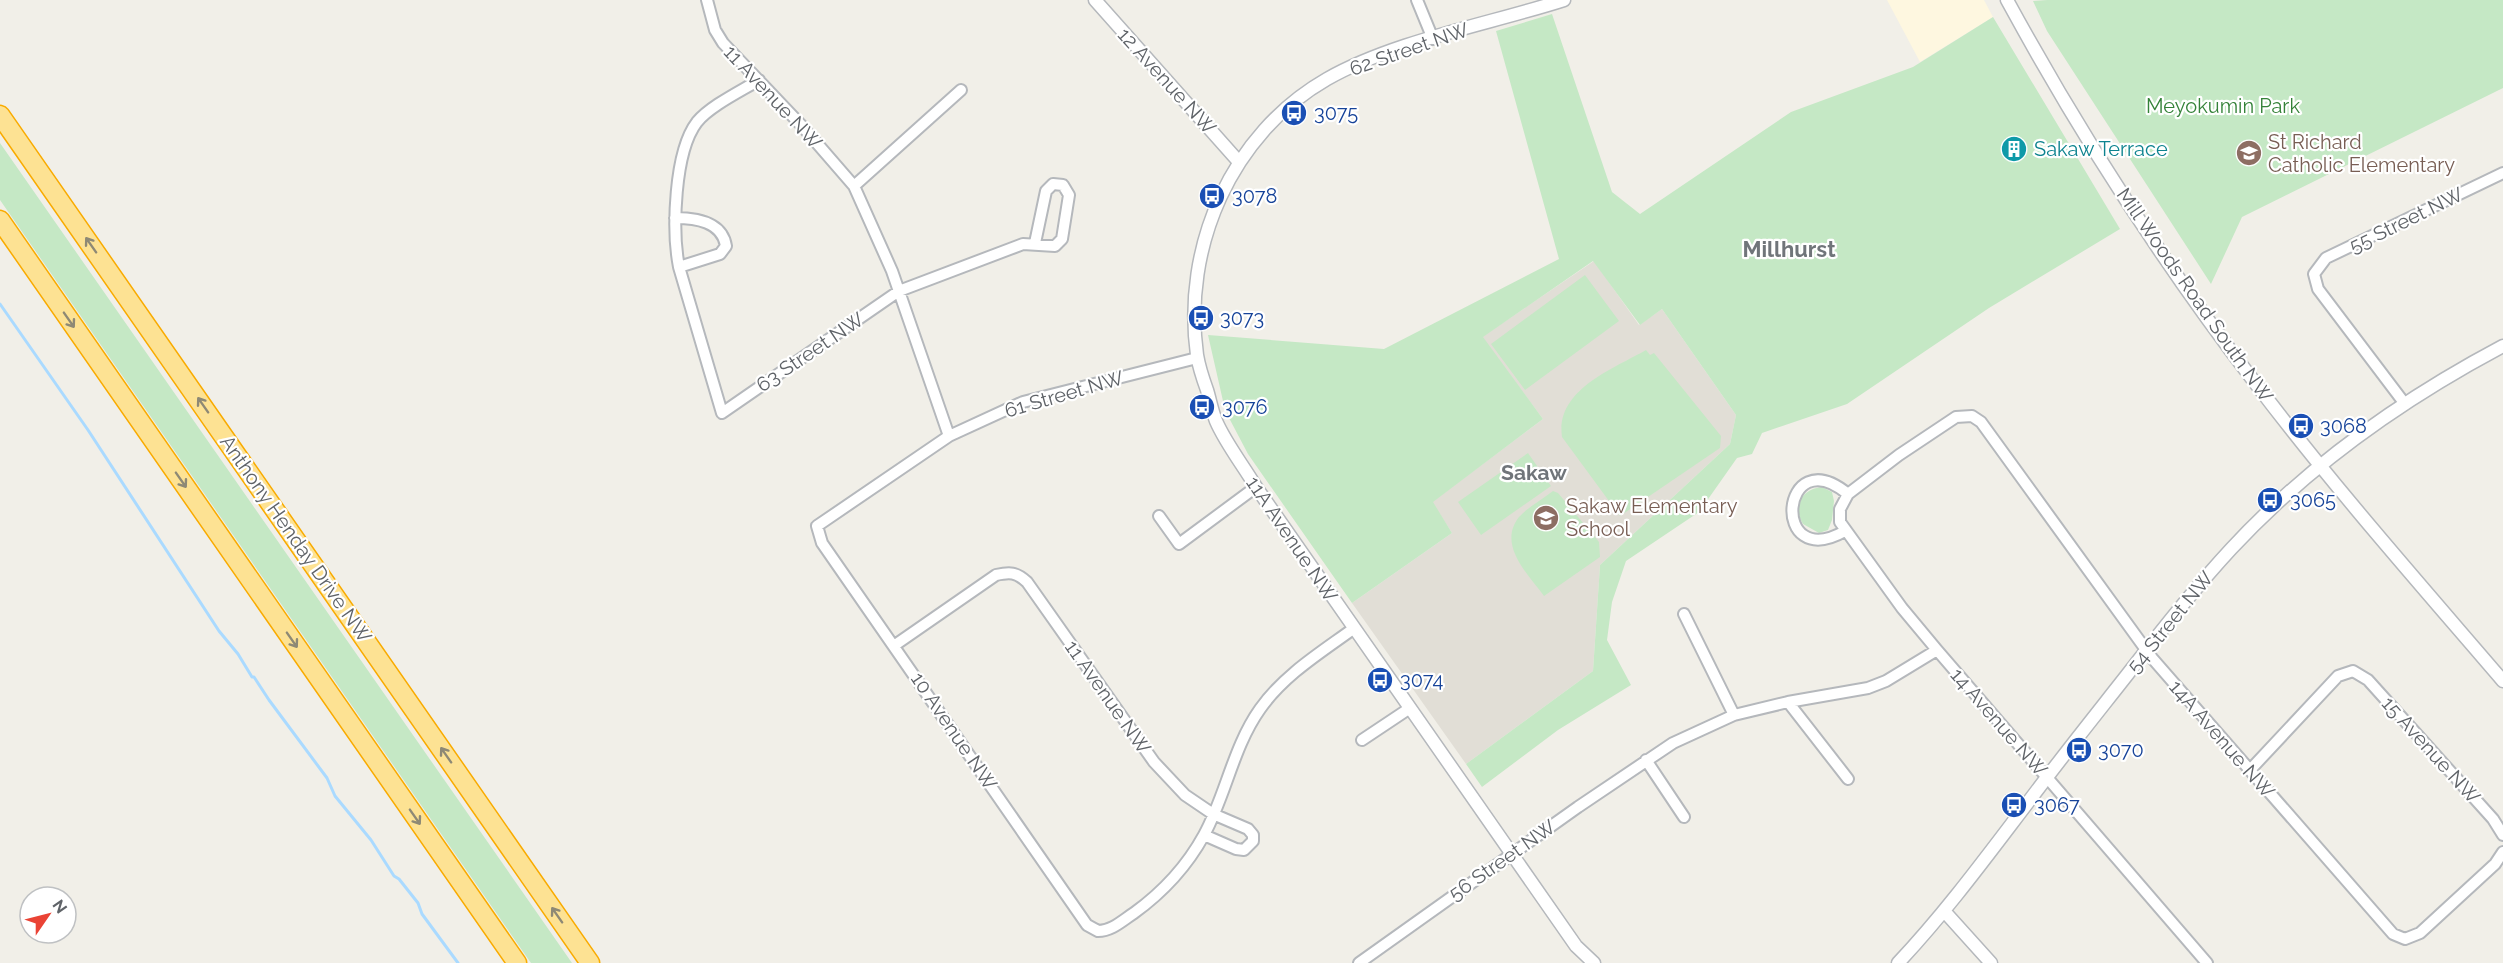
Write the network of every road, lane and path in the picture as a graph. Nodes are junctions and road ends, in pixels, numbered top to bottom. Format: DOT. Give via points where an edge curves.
graph roads {
  1 [pos="707,0"];
  2 [pos="1095,0"];
  3 [pos="1417,0"];
  4 [pos="1564,0"];
  5 [pos="2007,0"];
  6 [pos="1433,39"];
  7 [pos="759,80"];
  8 [pos="961,90"];
  9 [pos="0,115"];
  10 [pos="1239,162"];
  11 [pos="2503,173"];
  12 [pos="854,186"];
  13 [pos="675,218"];
  14 [pos="0,220"];
  15 [pos="1035,243"];
  16 [pos="678,267"];
  17 [pos="899,291"];
  18 [pos="2503,346"];
  19 [pos="1197,358"];
  20 [pos="2405,404"];
  21 [pos="949,436"];
  22 [pos="2320,466"];
  23 [pos="1256,487"];
  24 [pos="1848,494"];
  25 [pos="1159,516"];
  26 [pos="817,526"];
  27 [pos="1843,526"];
  28 [pos="1684,614"];
  29 [pos="1353,629"];
  30 [pos="895,645"];
  31 [pos="1937,650"];
  32 [pos="2146,650"];
  33 [pos="2503,681"];
  34 [pos="1788,702"];
  35 [pos="1410,708"];
  36 [pos="1734,716"];
  37 [pos="1362,740"];
  38 [pos="1646,760"];
  39 [pos="2250,770"];
  40 [pos="2046,777"];
  41 [pos="1848,779"];
  42 [pos="1213,814"];
  43 [pos="1684,817"];
  44 [pos="1204,835"];
  45 [pos="2503,835"];
  46 [pos="2503,852"];
  47 [pos="1511,854"];
  48 [pos="1945,912"];
  49 [pos="517,963"];
  50 [pos="591,963"];
  51 [pos="1359,963"];
  52 [pos="1594,963"];
  53 [pos="1898,963"];
  54 [pos="1991,963"];
  55 [pos="2207,963"];
  1 -- 7 [label="street, 11 Avenue NW" via="723,44"];
  2 -- 10 [label="street, 12 Avenue NW"];
  3 -- 6 [label="street"];
  4 -- 6 [label="street, 62 Street NW"];
  5 -- 22 [label="street, Mill Woods Road South NW" via="2136,216 2230,349"];
  6 -- 10 [label="street, 62 Street NW" via="1379,55 1327,79 1269,123"];
  7 -- 12 [label="street, 11 Avenue NW"];
  7 -- 13 [label="street" via="698,121 683,147"];
  8 -- 12 [label="street"];
  50 -- 9 [label="highway, Anthony Henday Drive NW, one-way"];
  10 -- 19 [label="street, 62 Street NW" via="1201,249 1194,312"];
  11 -- 20 [label="street, 55 Street NW" via="2326,258 2314,274 2318,289"];
  12 -- 17 [label="street, 11 Avenue NW"];
  13 -- 16 [label="street"];
  13 -- 16 [label="street" via="706,221 721,234 726,246 720,254"];
  14 -- 49 [label="highway, one-way"];
  15 -- 15 [label="street" via="1051,247 1062,239 1069,195 1063,185 1053,184 1046,191"];
  15 -- 17 [label="street" via="1023,244"];
  16 -- 17 [label="street, 63 Street NW" via="722,413"];
  17 -- 21 [label="street, 11 Avenue NW"];
  18 -- 20 [label="street, 54 Street NW"];
  19 -- 21 [label="street, 61 Street NW" via="1023,402"];
  19 -- 23 [label="street, 11A Avenue NW" via="1216,421"];
  20 -- 22 [label="street, 54 Street NW"];
  21 -- 26 [label="street, 61 Street NW"];
  22 -- 32 [label="street, 54 Street NW" via="2231,549"];
  22 -- 33 [label="street, Mill Woods Road South NW"];
  23 -- 25 [label="street" via="1179,544"];
  23 -- 29 [label="street, 11A Avenue NW"];
  24 -- 27 [label="street" via="1841,505"];
  24 -- 27 [label="street" via="1827,481 1810,481 1796,494 1791,513 1799,531 1816,540 1829,539"];
  24 -- 32 [label="street, 14A Avenue NW" via="1956,417 1972,416 1981,422"];
  26 -- 30 [label="street, 10 Avenue NW" via="822,543"];
  27 -- 31 [label="street, 14 Avenue NW"];
  28 -- 36 [label="street"];
  29 -- 35 [label="street, 11A Avenue NW"];
  29 -- 42 [label="street" via="1291,673 1262,706 1246,730"];
  30 -- 42 [label="street, 11 Avenue NW" via="996,575 1018,574 1154,762 1185,795"];
  30 -- 44 [label="street, 10 Avenue NW" via="1087,925 1098,931 1111,928 1147,903 1180,871"];
  31 -- 34 [label="street, 56 Street NW" via="1868,688"];
  31 -- 40 [label="street, 14 Avenue NW"];
  32 -- 39 [label="street, 14A Avenue NW"];
  32 -- 40 [label="street, 54 Street NW"];
  34 -- 36 [label="street, 56 Street NW"];
  34 -- 41 [label="street"];
  35 -- 37 [label="street"];
  35 -- 47 [label="street, 11A Avenue NW"];
  36 -- 38 [label="street, 56 Street NW" via="1673,743"];
  38 -- 43 [label="street"];
  38 -- 47 [label="street, 56 Street NW"];
  39 -- 45 [label="street, 15 Avenue NW" via="2338,676 2353,671 2368,680"];
  39 -- 46 [label="street, 14A Avenue NW" via="2389,931 2405,939 2420,933 2495,864"];
  40 -- 48 [label="street, 54 Street NW"];
  40 -- 55 [label="street, 14 Avenue NW"];
  42 -- 44 [label="street"];
  42 -- 44 [label="street, 11 Avenue NW" via="1248,829 1252,841 1244,850"];
  47 -- 51 [label="street, 56 Street NW"];
  47 -- 52 [label="street, 11A Avenue NW" via="1576,946"];
  48 -- 53 [label="street, 54 Street NW"];
  48 -- 54 [label="street"];
}
